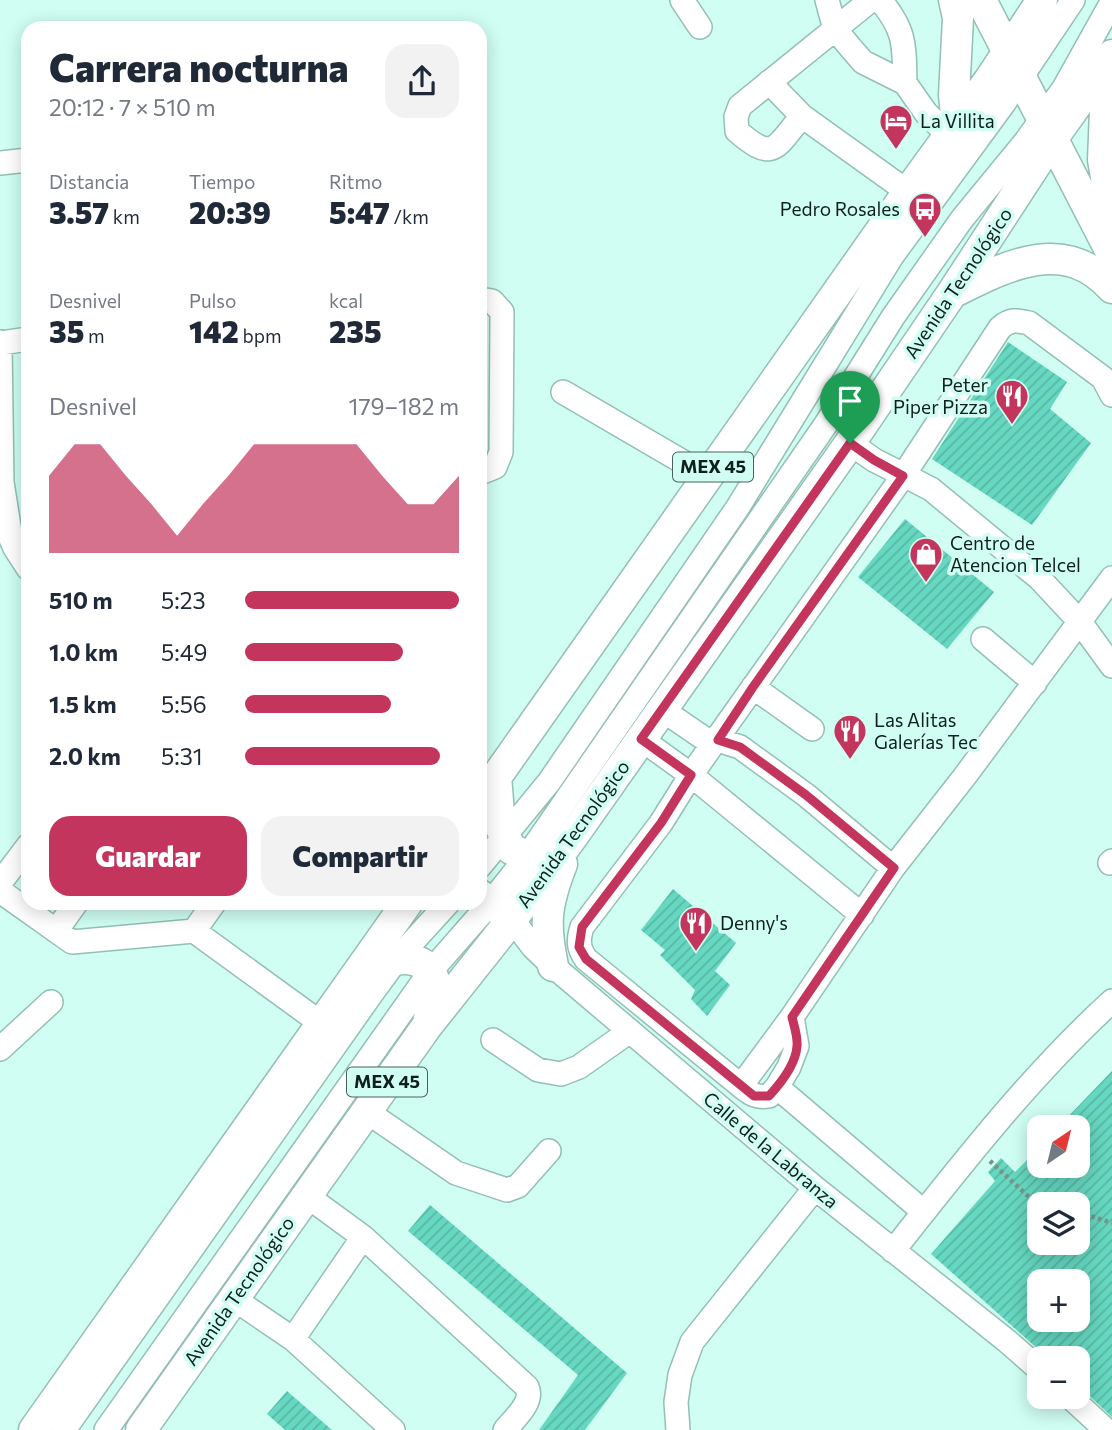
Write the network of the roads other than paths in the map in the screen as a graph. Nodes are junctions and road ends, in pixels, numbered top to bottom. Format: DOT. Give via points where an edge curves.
graph roads {
  1 [pos="682,0"];
  2 [pos="827,0"];
  3 [pos="872,0"];
  4 [pos="880,0"];
  5 [pos="954,0"];
  6 [pos="981,0"];
  7 [pos="1042,0"];
  8 [pos="1073,0"];
  9 [pos="1112,2"];
  10 [pos="700,27"];
  11 [pos="835,29"];
  12 [pos="1110,59"];
  13 [pos="1014,64"];
  14 [pos="769,82"];
  15 [pos="905,83"];
  16 [pos="802,116"];
  17 [pos="1048,128"];
  18 [pos="953,130"];
  19 [pos="21,161"];
  20 [pos="0,163"];
  21 [pos="908,192"];
  22 [pos="1112,211"];
  23 [pos="1112,254"];
  24 [pos="1112,288"];
  25 [pos="952,293"];
  26 [pos="487,301"];
  27 [pos="21,340"];
  28 [pos="0,343"];
  29 [pos="563,392"];
  30 [pos="1112,394"];
  31 [pos="850,443"];
  32 [pos="487,470"];
  33 [pos="707,476"];
  34 [pos="903,476"];
  35 [pos="1,483"];
  36 [pos="13,534"];
  37 [pos="21,552"];
  38 [pos="1112,578"];
  39 [pos="1080,622"];
  40 [pos="983,639"];
  41 [pos="1112,666"];
  42 [pos="1035,683"];
  43 [pos="753,687"];
  44 [pos="661,709"];
  45 [pos="812,729"];
  46 [pos="641,739"];
  47 [pos="718,740"];
  48 [pos="691,775"];
  49 [pos="488,788"];
  50 [pos="565,847"];
  51 [pos="515,848"];
  52 [pos="21,855"];
  53 [pos="487,862"];
  54 [pos="894,868"];
  55 [pos="0,883"];
  56 [pos="0,891"];
  57 [pos="489,905"];
  58 [pos="21,906"];
  59 [pos="27,910"];
  60 [pos="71,910"];
  61 [pos="209,910"];
  62 [pos="402,910"];
  63 [pos="442,910"];
  64 [pos="485,910"];
  65 [pos="486,910"];
  66 [pos="862,915"];
  67 [pos="56,931"];
  68 [pos="194,931"];
  69 [pos="397,959"];
  70 [pos="553,966"];
  71 [pos="430,972"];
  72 [pos="359,973"];
  73 [pos="1112,1001"];
  74 [pos="51,1002"];
  75 [pos="792,1017"];
  76 [pos="323,1024"];
  77 [pos="427,1026"];
  78 [pos="630,1031"];
  79 [pos="493,1040"];
  80 [pos="0,1049"];
  81 [pos="741,1086"];
  82 [pos="777,1087"];
  83 [pos="366,1111"];
  84 [pos="549,1151"];
  85 [pos="815,1188"];
  86 [pos="307,1196"];
  87 [pos="925,1212"];
  88 [pos="363,1237"];
  89 [pos="894,1251"];
  90 [pos="234,1298"];
  91 [pos="293,1339"];
  92 [pos="1027,1359"];
  93 [pos="1083,1409"];
  94 [pos="142,1429"];
  95 [pos="34,1430"];
  96 [pos="64,1430"];
  97 [pos="106,1430"];
  98 [pos="393,1430"];
  99 [pos="505,1430"];
  100 [pos="678,1430"];
  101 [pos="1106,1430"];
  1 -- 10 [label="street"];
  2 -- 11 [label="street"];
  3 -- 11 [label="street"];
  4 -- 15 [label="street" via="904,41"];
  5 -- 18 [label="main road" via="958,18"];
  6 -- 13 [label="main road"];
  7 -- 13 [label="main road, MEX 45"];
  8 -- 13 [label="street"];
  9 -- 17 [label="street" via="1064,88"];
  11 -- 14 [label="street"];
  11 -- 15 [label="street" via="863,62"];
  12 -- 17 [label="main road, Avenida Tecnológico / MEX 45"];
  12 -- 22 [label="main road" via="1103,160"];
  13 -- 17 [label="main road"];
  13 -- 18 [label="main road, MEX 45"];
  13 -- 51 [label="street" via="738,507 549,782"];
  14 -- 16 [label="street"];
  14 -- 16 [label="street" via="740,106 737,131 757,148 768,149 777,146"];
  15 -- 18 [label="street" via="926,113"];
  16 -- 21 [label="street"];
  17 -- 23 [label="main road"];
  17 -- 25 [label="main road, Avenida Tecnológico / MEX 45"];
  17 -- 51 [label="street" via="962,219 826,424"];
  18 -- 21 [label="main road, MEX 45"];
  19 -- 20 [label="street"];
  21 -- 33 [label="main road, MEX 45"];
  24 -- 25 [label="main road" via="1081,265 1058,258 1003,267"];
  25 -- 31 [label="main road, Avenida Tecnológico / MEX 45"];
  26 -- 32 [label="street" via="502,312 501,452 495,467"];
  27 -- 28 [label="street"];
  28 -- 35 [label="street"];
  29 -- 33 [label="street"];
  30 -- 34 [label="street" via="1103,377 1029,323 1007,321"];
  31 -- 34 [label="street"];
  31 -- 44 [label="main road, Avenida Tecnológico / MEX 45"];
  33 -- 49 [label="main road, MEX 45"];
  34 -- 39 [label="street" via="942,498 1039,579"];
  34 -- 43 [label="street"];
  35 -- 36 [label="street"];
  36 -- 37 [label="street"];
  38 -- 39 [label="street"];
  39 -- 41 [label="street"];
  39 -- 42 [label="street"];
  40 -- 42 [label="street"];
  42 -- 54 [label="street"];
  43 -- 45 [label="street"];
  43 -- 47 [label="street"];
  44 -- 46 [label="main road, Avenida Tecnológico / MEX 45"];
  44 -- 47 [label="street" via="705,739"];
  46 -- 48 [label="street"];
  46 -- 50 [label="main road, Avenida Tecnológico / MEX 45"];
  47 -- 48 [label="street"];
  47 -- 54 [label="street" via="740,747 806,795"];
  48 -- 66 [label="street"];
  48 -- 81 [label="street" via="661,823 582,927 579,947 586,959"];
  49 -- 51 [label="main road" via="500,826"];
  50 -- 51 [label="main road"];
  50 -- 57 [label="main road, Avenida Tecnológico / MEX 45"];
  50 -- 70 [label="main road" via="547,914"];
  51 -- 53 [label="street"];
  51 -- 57 [label="street"];
  52 -- 55 [label="street"];
  54 -- 66 [label="street"];
  56 -- 58 [label="street"];
  57 -- 70 [label="street, Calle de la Labranza"];
  59 -- 67 [label="street"];
  60 -- 67 [label="street"];
  61 -- 68 [label="street"];
  62 -- 72 [label="main road"];
  63 -- 69 [label="street"];
  64 -- 71 [label="street"];
  65 -- 77 [label="main road, Avenida Tecnológico / MEX 45"];
  66 -- 75 [label="street"];
  67 -- 68 [label="street" via="72,942"];
  68 -- 76 [label="street"];
  69 -- 71 [label="main road" via="416,961"];
  69 -- 72 [label="main road"];
  69 -- 96 [label="street"];
  70 -- 78 [label="street, Calle de la Labranza"];
  71 -- 77 [label="main road" via="436,989"];
  71 -- 97 [label="street"];
  72 -- 76 [label="main road"];
  73 -- 87 [label="street" via="1061,1051"];
  74 -- 80 [label="street"];
  75 -- 81 [label="street"];
  75 -- 82 [label="street" via="797,1046"];
  76 -- 95 [label="main road"];
  77 -- 83 [label="main road, Avenida Tecnológico / MEX 45"];
  78 -- 79 [label="street" via="579,1067 561,1074 538,1070"];
  78 -- 85 [label="street, Calle de la Labranza"];
  81 -- 82 [label="street" via="761,1097"];
  82 -- 87 [label="street"];
  83 -- 84 [label="street" via="456,1173 507,1190 518,1186"];
  83 -- 86 [label="main road, Avenida Tecnológico / MEX 45"];
  85 -- 89 [label="street, Calle de la Labranza"];
  85 -- 100 [label="street" via="692,1342 680,1375"];
  86 -- 88 [label="street"];
  86 -- 90 [label="main road, Avenida Tecnológico / MEX 45"];
  87 -- 89 [label="street"];
  88 -- 91 [label="street"];
  88 -- 99 [label="street" via="527,1387 528,1401"];
  89 -- 92 [label="street, Calle de la Labranza"];
  90 -- 91 [label="street"];
  90 -- 94 [label="main road, Avenida Tecnológico / MEX 45"];
  91 -- 98 [label="street"];
  93 -- 101 [label="street"];
}
